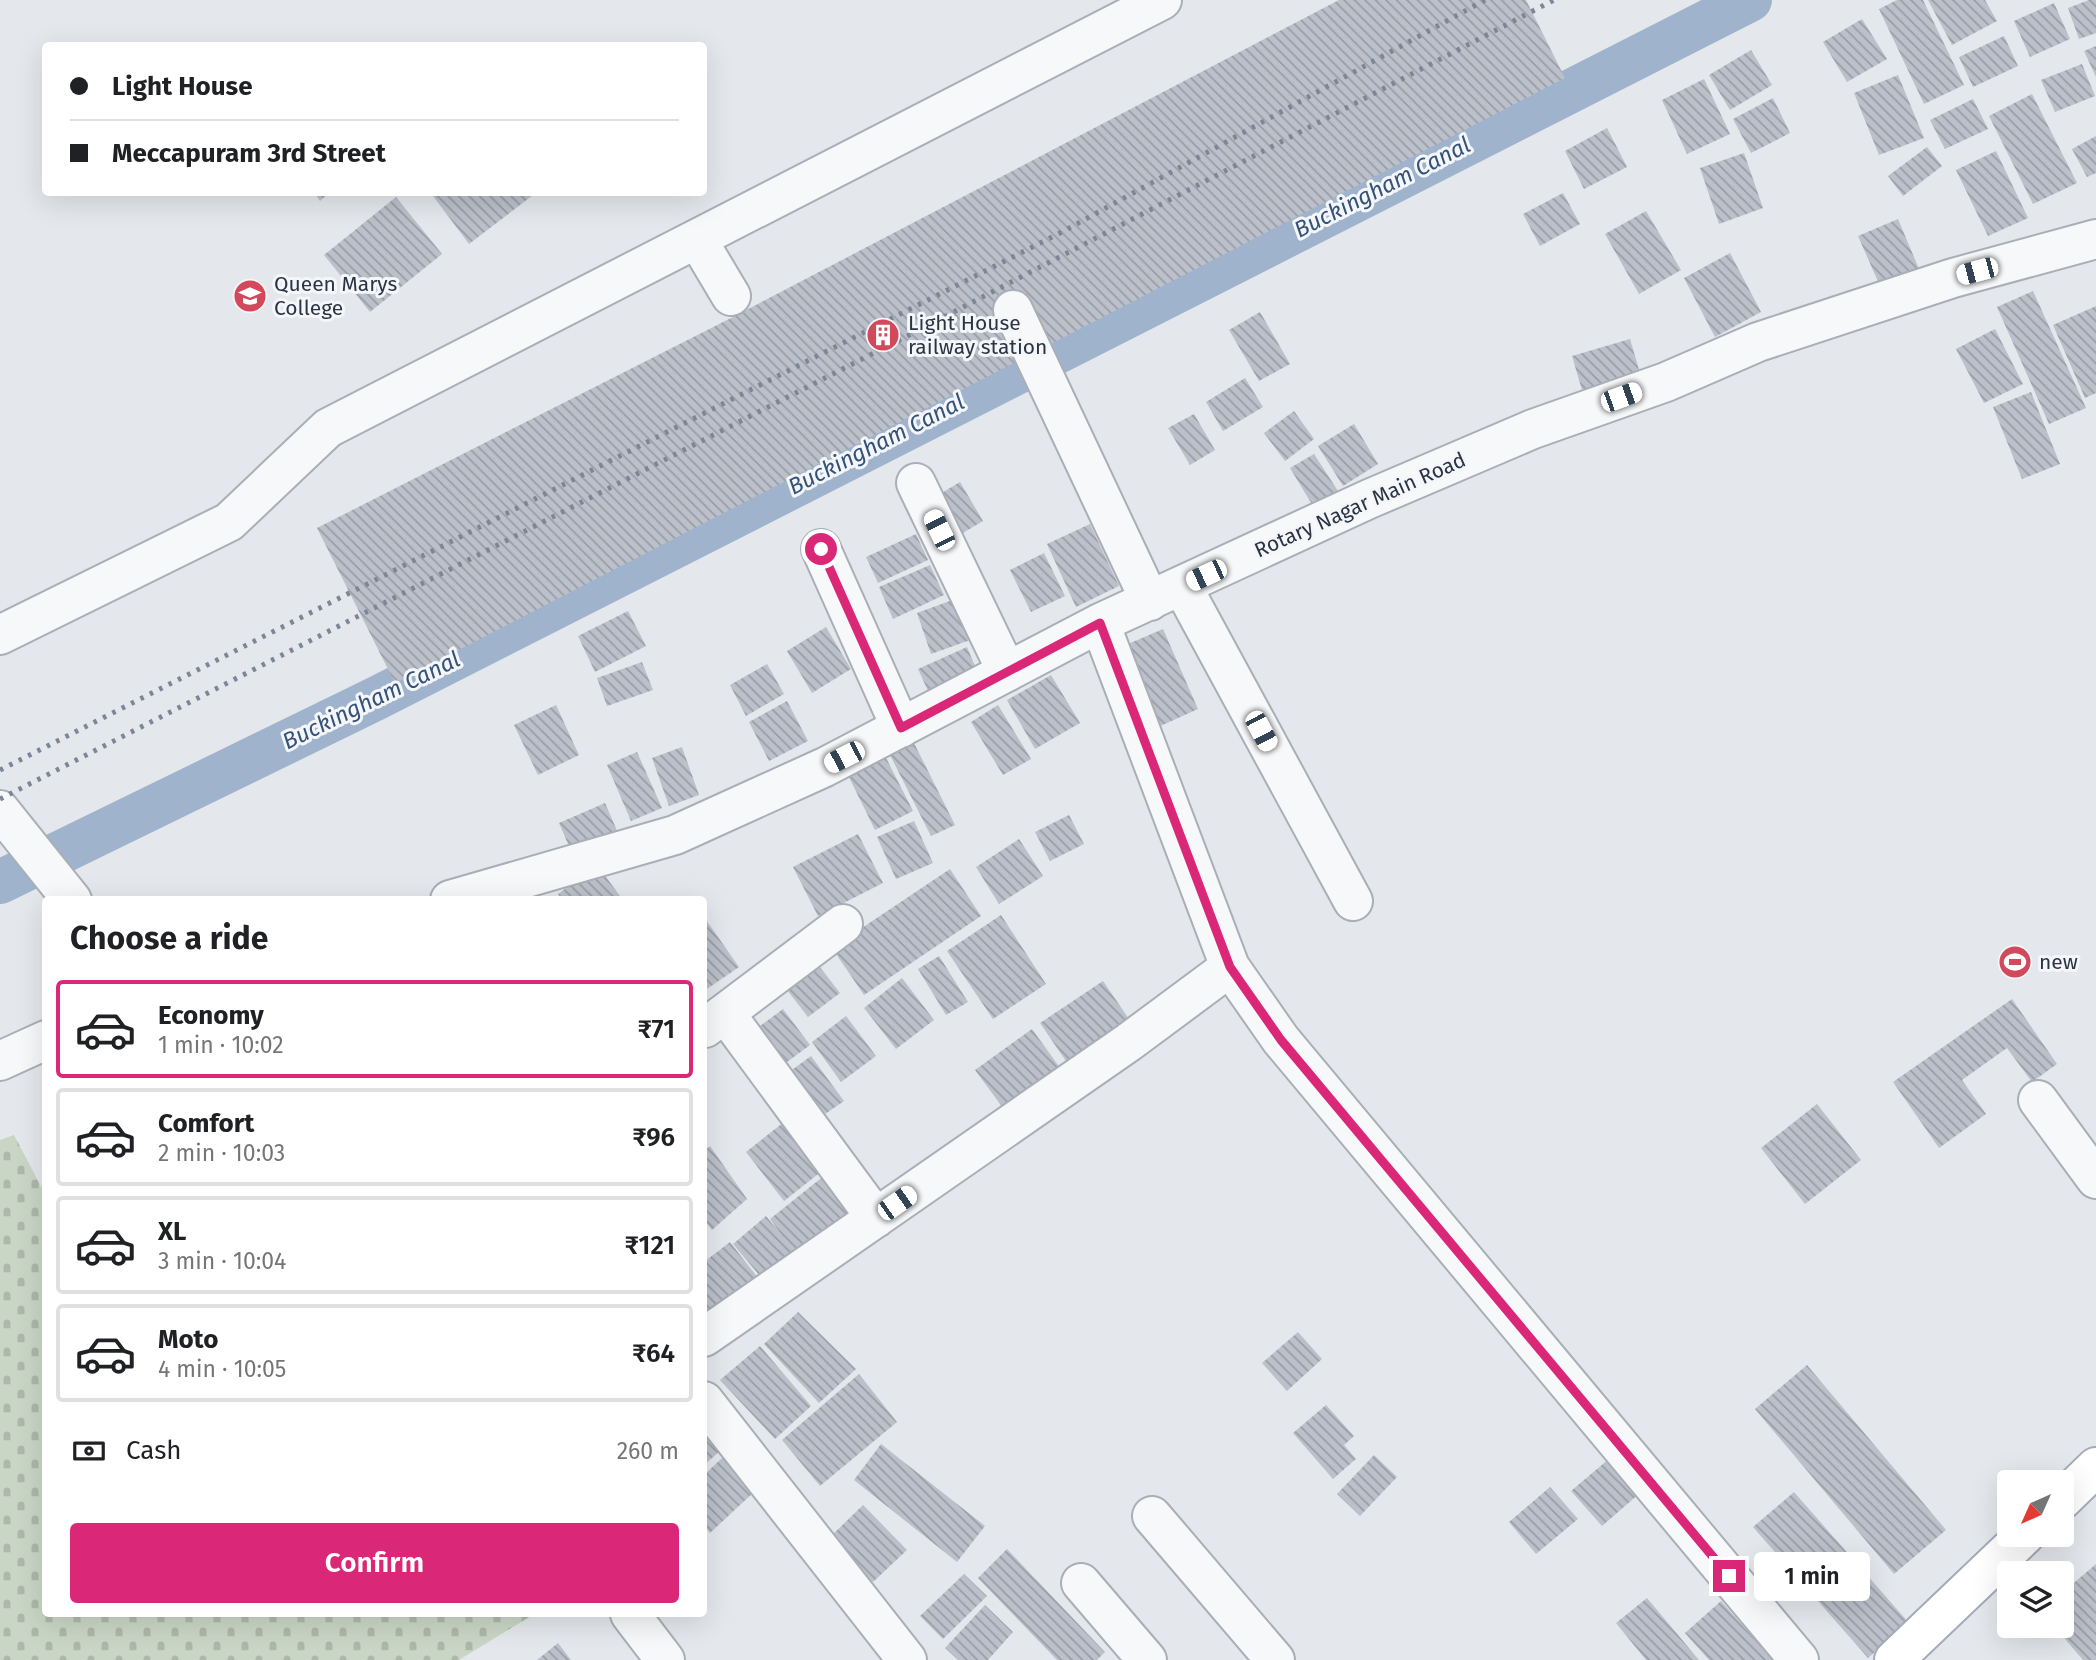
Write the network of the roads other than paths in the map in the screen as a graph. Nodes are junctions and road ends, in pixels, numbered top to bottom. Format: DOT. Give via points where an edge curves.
graph roads {
  1 [pos="1162,0"];
  2 [pos="697,239"];
  3 [pos="2096,239"];
  4 [pos="731,296"];
  5 [pos="1013,310"];
  6 [pos="916,483"];
  7 [pos="821,549"];
  8 [pos="1166,593"];
  9 [pos="1100,623"];
  10 [pos="0,635"];
  11 [pos="1007,672"];
  12 [pos="901,728"];
  13 [pos="1,811"];
  14 [pos="69,896"];
  15 [pos="464,896"];
  16 [pos="1353,901"];
  17 [pos="843,924"];
  18 [pos="1230,967"];
  19 [pos="714,1021"];
  20 [pos="42,1042"];
  21 [pos="0,1061"];
  22 [pos="2038,1100"];
  23 [pos="2096,1179"];
  24 [pos="876,1218"];
  25 [pos="707,1335"];
  26 [pos="707,1405"];
  27 [pos="2096,1467"];
  28 [pos="2074,1488"];
  29 [pos="1152,1516"];
  30 [pos="2012,1547"];
  31 [pos="1080,1583"];
  32 [pos="632,1617"];
  33 [pos="665,1660"];
  34 [pos="907,1660"];
  35 [pos="1147,1660"];
  36 [pos="1275,1660"];
  37 [pos="1799,1660"];
  38 [pos="1894,1660"];
  1 -- 2 [label="street"];
  2 -- 4 [label="street"];
  2 -- 10 [label="street" via="328,428 229,522"];
  3 -- 8 [label="street, Rotary Nagar Main Road" via="1953,278 1758,342 1369,499"];
  5 -- 8 [label="street" via="1064,415"];
  6 -- 11 [label="street"];
  7 -- 12 [label="street"];
  8 -- 9 [label="street, Rotary Nagar Main Road"];
  8 -- 16 [label="street"];
  9 -- 11 [label="street, Rotary Nagar Main Road"];
  9 -- 18 [label="street"];
  11 -- 12 [label="street, Rotary Nagar Main Road"];
  12 -- 15 [label="street, Rotary Nagar Main Road" via="675,835"];
  13 -- 14 [label="street"];
  17 -- 19 [label="street"];
  18 -- 24 [label="street"];
  18 -- 37 [label="street" via="1281,1040"];
  19 -- 24 [label="street"];
  20 -- 21 [label="street"];
  22 -- 23 [label="street"];
  24 -- 25 [label="street"];
  26 -- 34 [label="street"];
  27 -- 28 [label="main road"];
  29 -- 36 [label="street"];
  30 -- 38 [label="main road"];
  31 -- 35 [label="street"];
  32 -- 33 [label="street"];
}
